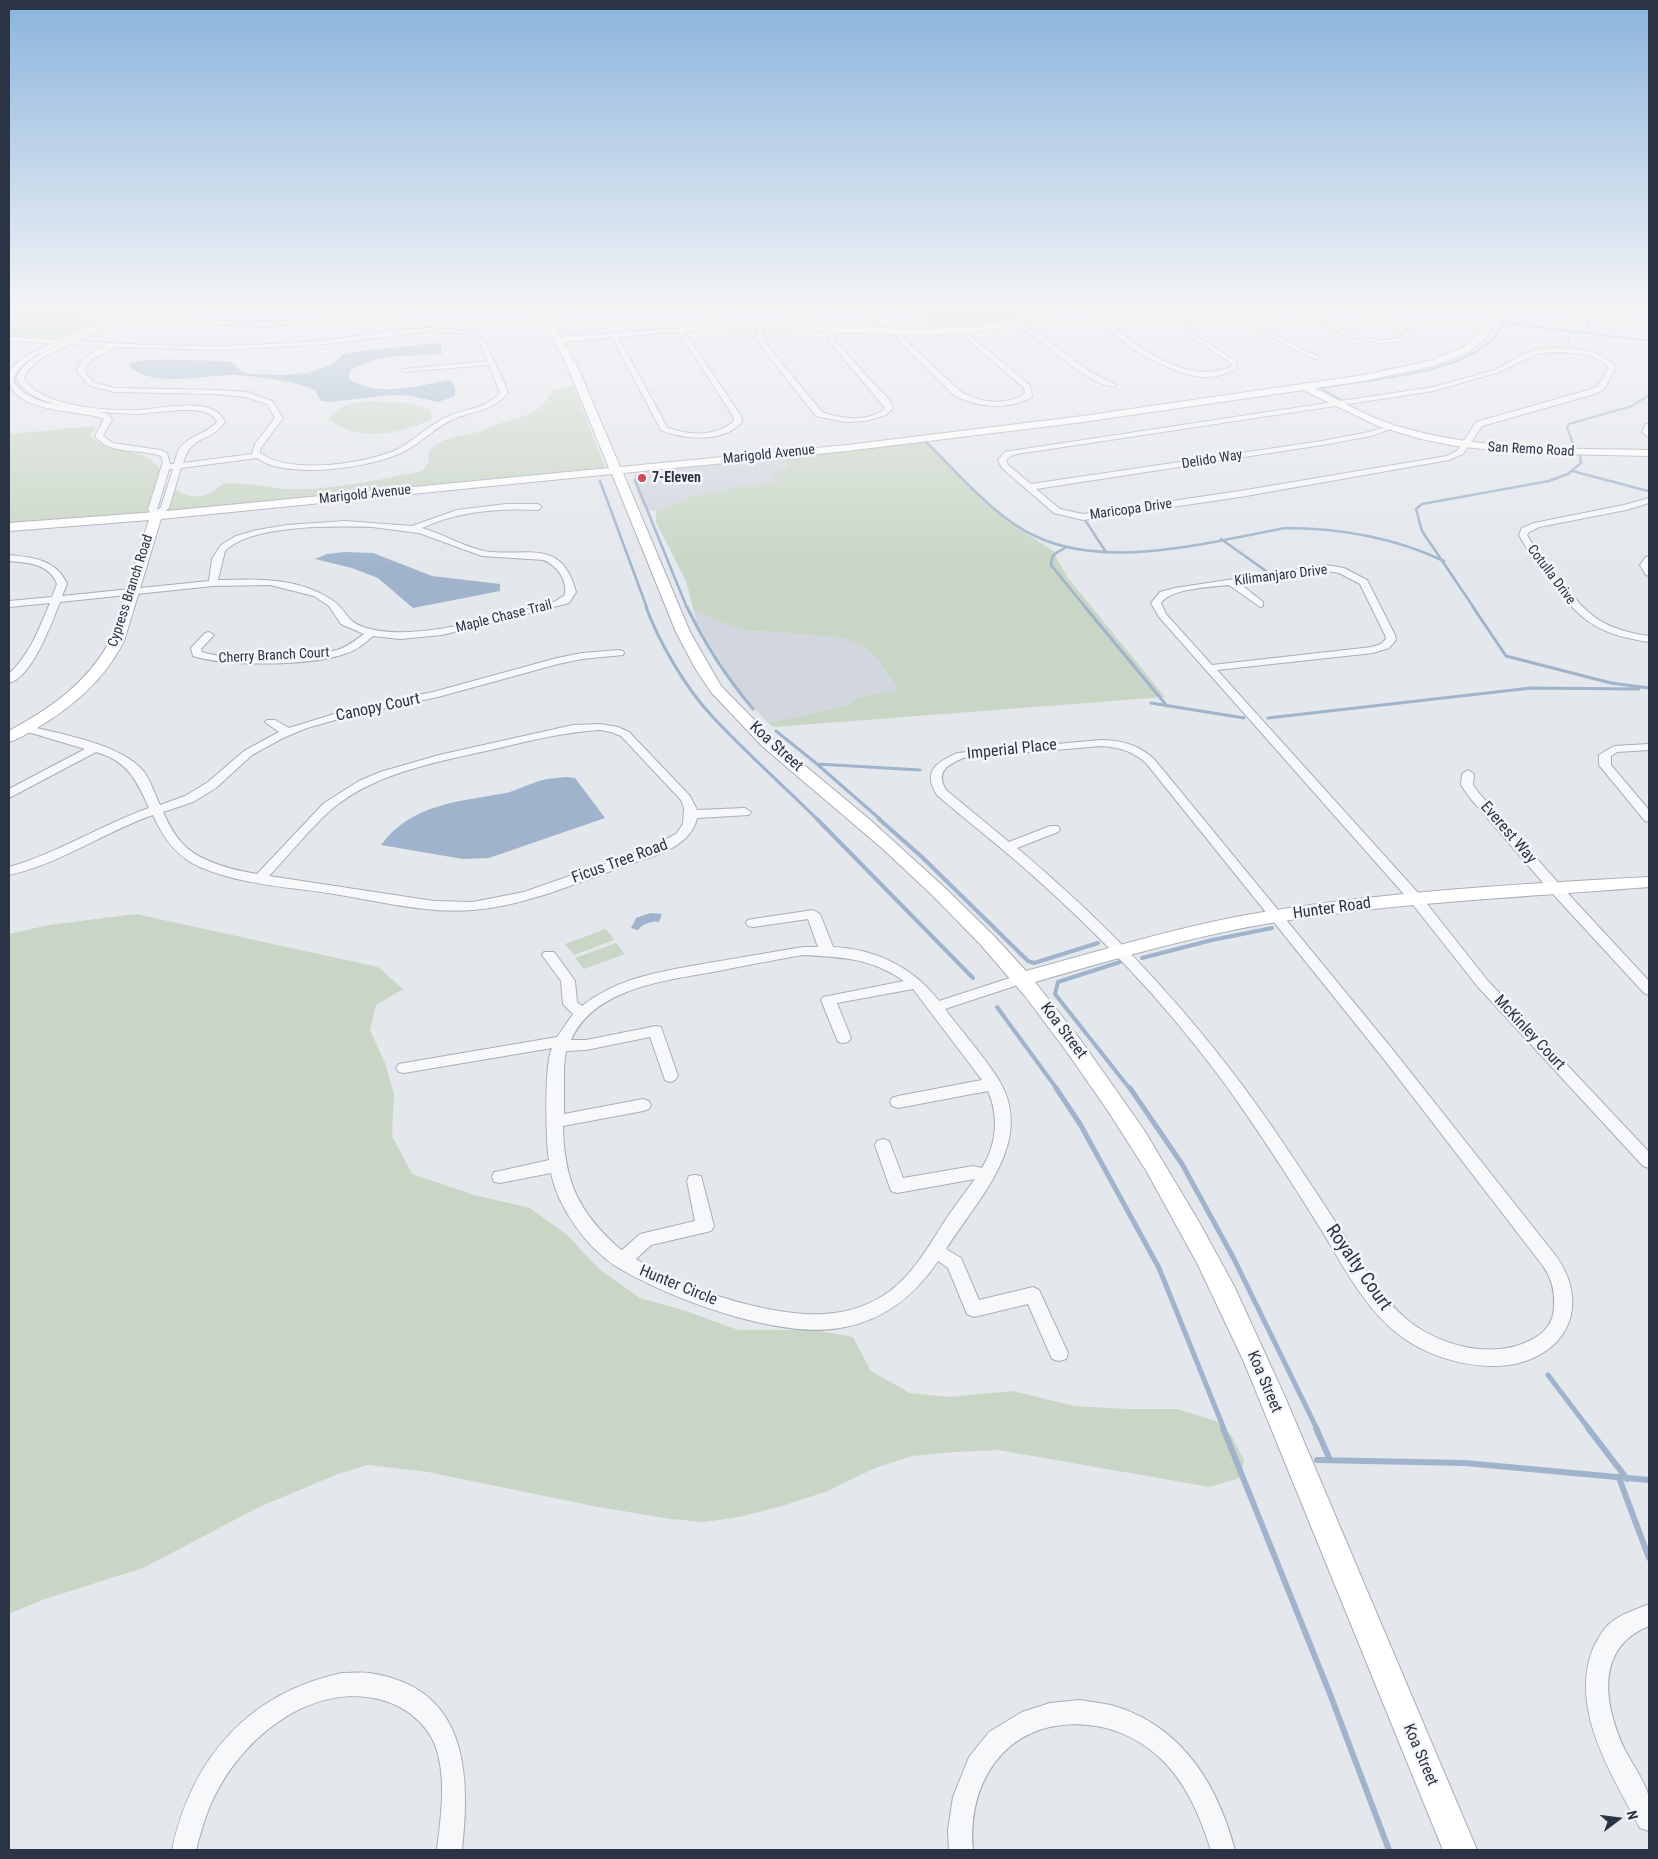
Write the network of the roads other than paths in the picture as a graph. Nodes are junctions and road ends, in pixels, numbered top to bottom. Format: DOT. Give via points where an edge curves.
graph roads {
  1 [pos="20,394"];
  2 [pos="38,394"];
  3 [pos="237,394"];
  4 [pos="503,394"];
  5 [pos="585,394"];
  6 [pos="646,394"];
  7 [pos="722,394"];
  8 [pos="803,394"];
  9 [pos="880,394"];
  10 [pos="959,394"];
  11 [pos="1029,394"];
  12 [pos="1248,394"];
  13 [pos="1319,394"];
  14 [pos="1404,394"];
  15 [pos="1585,394"];
  16 [pos="1339,404"];
  17 [pos="1649,426"];
  18 [pos="1392,428"];
  19 [pos="1649,436"];
  20 [pos="1466,445"];
  21 [pos="1649,453"];
  22 [pos="257,456"];
  23 [pos="177,466"];
  24 [pos="165,467"];
  25 [pos="617,470"];
  26 [pos="1030,487"];
  27 [pos="1649,500"];
  28 [pos="538,507"];
  29 [pos="156,516"];
  30 [pos="9,527"];
  31 [pos="413,529"];
  32 [pos="9,558"];
  33 [pos="60,558"];
  34 [pos="1649,559"];
  35 [pos="43,564"];
  36 [pos="1649,573"];
  37 [pos="1232,582"];
  38 [pos="213,583"];
  39 [pos="132,591"];
  40 [pos="57,598"];
  41 [pos="9,604"];
  42 [pos="1260,604"];
  43 [pos="370,633"];
  44 [pos="209,636"];
  45 [pos="1649,639"];
  46 [pos="619,653"];
  47 [pos="1210,668"];
  48 [pos="9,680"];
  49 [pos="271,722"];
  50 [pos="25,728"];
  51 [pos="288,732"];
  52 [pos="9,737"];
  53 [pos="1649,747"];
  54 [pos="95,748"];
  55 [pos="1468,774"];
  56 [pos="9,794"];
  57 [pos="156,810"];
  58 [pos="745,812"];
  59 [pos="692,814"];
  60 [pos="1649,818"];
  61 [pos="1054,829"];
  62 [pos="1008,847"];
  63 [pos="9,871"];
  64 [pos="260,878"];
  65 [pos="1649,882"];
  66 [pos="1556,889"];
  67 [pos="1415,898"];
  68 [pos="1275,916"];
  69 [pos="753,923"];
  70 [pos="1120,950"];
  71 [pos="827,951"];
  72 [pos="549,955"];
  73 [pos="1022,979"];
  74 [pos="916,984"];
  75 [pos="1649,990"];
  76 [pos="936,1007"];
  77 [pos="582,1013"];
  78 [pos="843,1038"];
  79 [pos="561,1043"];
  80 [pos="404,1068"];
  81 [pos="670,1076"];
  82 [pos="993,1084"];
  83 [pos="898,1102"];
  84 [pos="643,1106"];
  85 [pos="556,1122"];
  86 [pos="882,1145"];
  87 [pos="1649,1162"];
  88 [pos="557,1166"];
  89 [pos="986,1175"];
  90 [pos="500,1177"];
  91 [pos="695,1181"];
  92 [pos="936,1251"];
  93 [pos="622,1260"];
  94 [pos="1059,1353"];
  95 [pos="1649,1614"];
  96 [pos="1649,1820"];
  97 [pos="184,1850"];
  98 [pos="450,1850"];
  99 [pos="961,1850"];
  100 [pos="1223,1850"];
  101 [pos="1460,1850"];
  1 -- 24 [label="street" via="40,403 105,416 108,421 100,434 102,441 161,453 167,459"];
  2 -- 23 [label="street" via="74,406 134,412 194,409 219,417 221,422 217,429 183,449"];
  3 -- 22 [label="street" via="257,397 271,404 279,418 257,445"];
  4 -- 22 [label="street" via="489,405 448,419 392,454 355,463 304,467 277,465"];
  5 -- 25 [label="main road, Koa Street"];
  6 -- 7 [label="street" via="664,428 693,435 716,433 736,425 738,418"];
  8 -- 9 [label="street" via="819,414 850,420 874,418 886,412 889,408 887,402"];
  10 -- 11 [label="street" via="964,398 994,403 1016,401"];
  12 -- 25 [label="main road, Marigold Avenue" via="954,435"];
  13 -- 16 [label="main road, San Remo Road"];
  14 -- 16 [label="street"];
  15 -- 20 [label="street" via="1483,423 1475,428"];
  16 -- 18 [label="main road, San Remo Road"];
  16 -- 26 [label="street, Maricopa Drive" via="1005,456 1004,464"];
  17 -- 19 [label="street" via="1646,432"];
  18 -- 20 [label="main road, San Remo Road"];
  18 -- 26 [label="street, Delido Way" via="1313,444"];
  20 -- 21 [label="main road, San Remo Road" via="1520,451"];
  20 -- 26 [label="street, Maricopa Drive" via="1460,454 1445,459 1095,516 1061,512"];
  22 -- 23 [label="street"];
  23 -- 24 [label="street"];
  23 -- 29 [label="street" via="165,508"];
  24 -- 29 [label="street" via="152,509"];
  25 -- 29 [label="main road, Marigold Avenue"];
  25 -- 73 [label="main road, Koa Street" via="683,632 697,662 717,689 766,740 942,894"];
  27 -- 45 [label="street, Cotulla Drive" via="1537,525 1525,530 1523,535 1584,616 1609,629"];
  28 -- 31 [label="street" via="515,506 454,513 436,517"];
  29 -- 30 [label="main road, Marigold Avenue"];
  29 -- 39 [label="main road, Cypress Branch Road"];
  31 -- 38 [label="street, Maple Chase Trail" via="348,524 308,533 266,531 243,537 222,549 218,555"];
  31 -- 43 [label="street, Maple Chase Trail" via="481,552 546,555 565,572 571,595 565,602 434,634 400,636"];
  32 -- 35 [label="street"];
  33 -- 35 [label="street"];
  34 -- 36 [label="street" via="1645,565"];
  35 -- 40 [label="street" via="61,579"];
  37 -- 42 [label="street"];
  37 -- 47 [label="street, Kilimanjaro Drive" via="1171,592 1160,596 1156,603 1162,615"];
  37 -- 47 [label="street, Kilimanjaro Drive" via="1319,568 1347,572 1361,579 1367,587 1391,640 1373,650"];
  38 -- 39 [label="street, Maple Chase Trail"];
  38 -- 43 [label="street, Maple Chase Trail" via="260,582 303,589 328,601 350,625"];
  39 -- 40 [label="street, Maple Chase Trail"];
  39 -- 50 [label="main road, Cypress Branch Road" via="117,641 98,672 64,703"];
  40 -- 41 [label="street, Maple Chase Trail"];
  40 -- 48 [label="street" via="32,655"];
  43 -- 44 [label="street, Cherry Branch Court" via="354,646 335,653 253,659 212,659 197,654 196,648"];
  46 -- 51 [label="street, Canopy Court" via="557,661 434,695 334,717"];
  47 -- 67 [label="street, Kilimanjaro Drive"];
  49 -- 51 [label="street"];
  50 -- 52 [label="main road, Cypress Branch Road"];
  50 -- 54 [label="street, Ficus Tree Road"];
  51 -- 57 [label="street, Canopy Court" via="248,754 198,794"];
  53 -- 60 [label="street" via="1614,749 1605,755 1605,765"];
  54 -- 56 [label="street"];
  54 -- 57 [label="street, Ficus Tree Road" via="113,754 134,768"];
  55 -- 66 [label="street, Everest Way" via="1467,785 1474,795"];
  57 -- 63 [label="street, Canopy Court" via="114,825 26,871"];
  57 -- 64 [label="street, Ficus Tree Road" via="171,839 194,859 226,872"];
  58 -- 59 [label="street"];
  59 -- 64 [label="street, Ficus Tree Road" via="684,833 666,847 527,896 487,904 444,906"];
  59 -- 64 [label="street" via="686,800 625,734 608,728 582,727 439,758 363,784 328,806"];
  61 -- 62 [label="street"];
  62 -- 68 [label="street, Imperial Place" via="941,792 935,777 944,763 971,753 1091,743 1120,744 1150,760"];
  62 -- 70 [label="street, Imperial Place"];
  65 -- 66 [label="main road, Hunter Road"];
  66 -- 67 [label="main road, Hunter Road"];
  66 -- 75 [label="street"];
  67 -- 68 [label="main road, Hunter Road"];
  67 -- 87 [label="street, McKinley Court" via="1483,984"];
  68 -- 70 [label="main road, Hunter Road"];
  68 -- 70 [label="street, Royalty Court" via="1388,1054 1551,1264 1561,1284 1564,1307 1559,1326 1542,1344 1509,1357 1472,1356 1429,1343 1397,1322 1367,1288 1248,1103 1180,1017"];
  69 -- 71 [label="street" via="813,914"];
  70 -- 73 [label="main road, Hunter Road"];
  71 -- 74 [label="street, Hunter Circle" via="877,960"];
  71 -- 77 [label="street, Hunter Circle" via="790,953 647,979 606,995"];
  72 -- 77 [label="street" via="568,981 570,1004"];
  73 -- 76 [label="street"];
  73 -- 101 [label="main road, Koa Street" via="1109,1095 1208,1260 1261,1373"];
  74 -- 76 [label="street, Hunter Circle"];
  74 -- 78 [label="street" via="828,1000"];
  76 -- 82 [label="street, Hunter Circle"];
  77 -- 79 [label="street, Hunter Circle"];
  79 -- 80 [label="street"];
  79 -- 81 [label="street" via="586,1045 656,1032"];
  79 -- 85 [label="street, Hunter Circle" via="556,1068"];
  82 -- 83 [label="street"];
  82 -- 89 [label="street, Hunter Circle" via="1001,1103 1003,1133 999,1152"];
  84 -- 85 [label="street"];
  85 -- 88 [label="street, Hunter Circle"];
  86 -- 89 [label="street" via="897,1186 973,1172"];
  88 -- 90 [label="street"];
  88 -- 93 [label="street, Hunter Circle" via="577,1212 594,1235"];
  89 -- 92 [label="street, Hunter Circle"];
  91 -- 93 [label="street" via="705,1226 646,1240"];
  92 -- 93 [label="street, Hunter Circle" via="915,1279 884,1305 844,1319 810,1323 775,1319 683,1292 650,1278"];
  92 -- 94 [label="street" via="955,1263 974,1309 1033,1295"];
  95 -- 96 [label="street" via="1629,1623 1611,1638 1599,1662 1598,1677 1608,1737"];
  97 -- 98 [label="street" via="203,1793 239,1741 284,1704 318,1690 350,1684 378,1686 404,1695 429,1715 440,1729 453,1778"];
  99 -- 100 [label="street" via="960,1830 966,1794 987,1752 1010,1730 1031,1719 1078,1711 1124,1721 1166,1748 1188,1770 1198,1787"];
}
